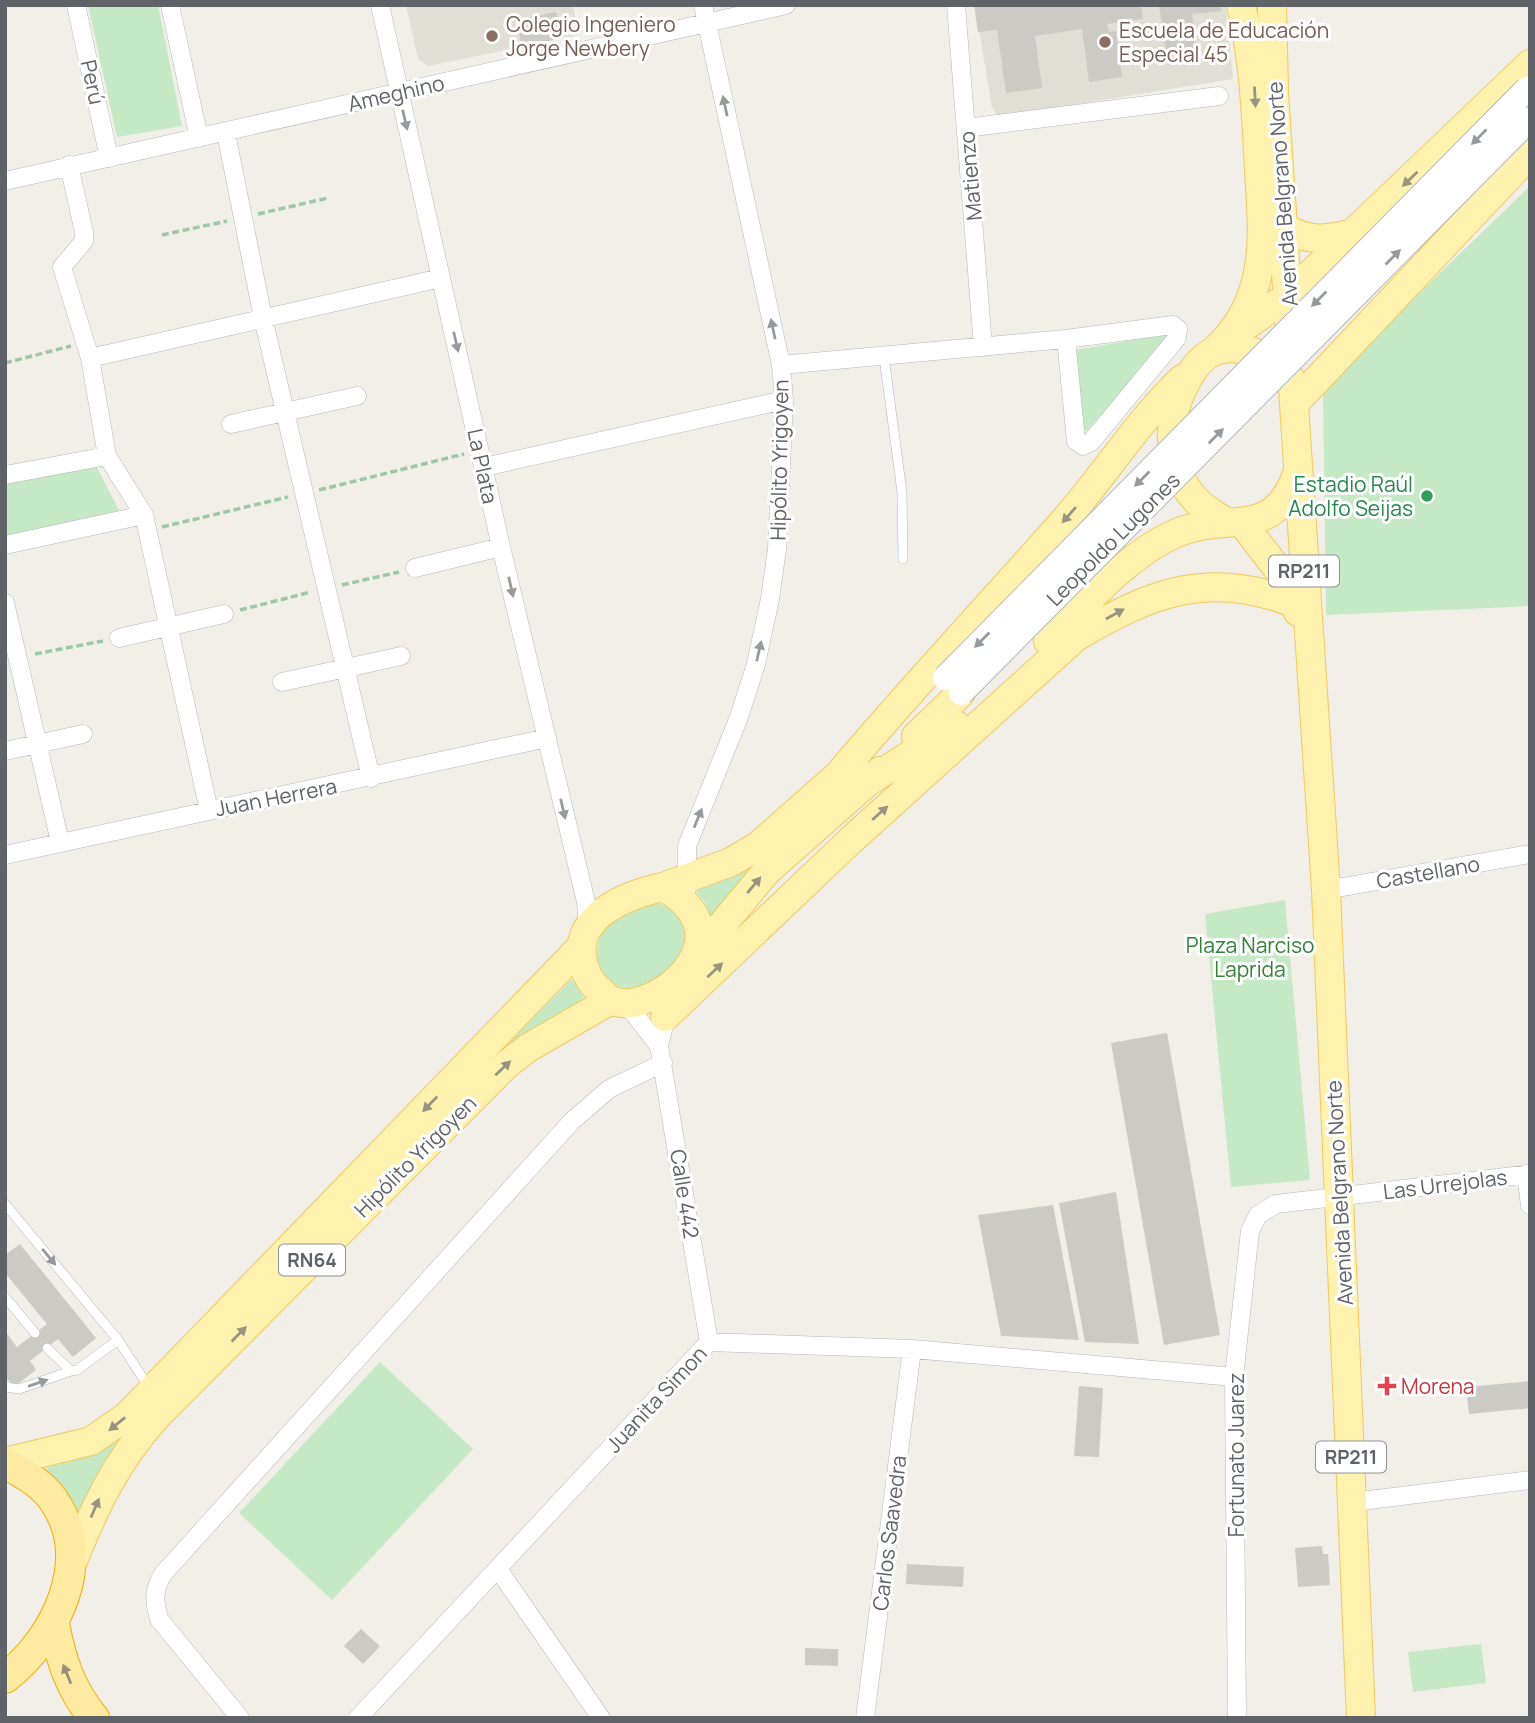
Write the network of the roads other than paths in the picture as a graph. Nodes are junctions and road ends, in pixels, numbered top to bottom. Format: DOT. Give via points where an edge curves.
graph roads {
  1 [pos="76,5"];
  2 [pos="170,5"];
  3 [pos="380,5"];
  4 [pos="703,5"];
  5 [pos="786,5"];
  6 [pos="956,5"];
  7 [pos="1241,5"];
  8 [pos="1272,5"];
  9 [pos="706,23"];
  10 [pos="1528,76"];
  11 [pos="399,91"];
  12 [pos="1219,96"];
  13 [pos="1530,119"];
  14 [pos="966,128"];
  15 [pos="226,133"];
  16 [pos="199,138"];
  17 [pos="1530,154"];
  18 [pos="109,158"];
  19 [pos="69,166"];
  20 [pos="5,181"];
  21 [pos="1285,228"];
  22 [pos="1353,233"];
  23 [pos="442,278"];
  24 [pos="1289,295"];
  25 [pos="263,318"];
  26 [pos="1066,338"];
  27 [pos="1223,343"];
  28 [pos="983,347"];
  29 [pos="88,350"];
  30 [pos="884,357"];
  31 [pos="781,365"];
  32 [pos="1192,370"];
  33 [pos="1293,393"];
  34 [pos="357,396"];
  35 [pos="784,400"];
  36 [pos="286,412"];
  37 [pos="231,424"];
  38 [pos="107,456"];
  39 [pos="484,467"];
  40 [pos="1297,474"];
  41 [pos="5,475"];
  42 [pos="144,515"];
  43 [pos="1233,522"];
  44 [pos="5,545"];
  45 [pos="501,547"];
  46 [pos="903,559"];
  47 [pos="415,568"];
  48 [pos="1098,594"];
  49 [pos="5,603"];
  50 [pos="1296,604"];
  51 [pos="224,614"];
  52 [pos="168,625"];
  53 [pos="119,638"];
  54 [pos="1058,651"];
  55 [pos="401,656"];
  56 [pos="1312,668"];
  57 [pos="346,669"];
  58 [pos="282,682"];
  59 [pos="953,686"];
  60 [pos="83,734"];
  61 [pos="547,738"];
  62 [pos="37,743"];
  63 [pos="5,751"];
  64 [pos="840,773"];
  65 [pos="372,778"];
  66 [pos="868,782"];
  67 [pos="209,811"];
  68 [pos="60,842"];
  69 [pos="1530,854"];
  70 [pos="5,855"];
  71 [pos="674,883"];
  72 [pos="1326,890"];
  73 [pos="584,938"];
  74 [pos="689,966"];
  75 [pos="618,1001"];
  76 [pos="665,1017"];
  77 [pos="661,1055"];
  78 [pos="1528,1174"];
  79 [pos="1339,1196"];
  80 [pos="1276,1204"];
  81 [pos="5,1205"];
  82 [pos="1530,1205"];
  83 [pos="5,1297"];
  84 [pos="35,1333"];
  85 [pos="118,1340"];
  86 [pos="709,1342"];
  87 [pos="47,1348"];
  88 [pos="912,1349"];
  89 [pos="71,1371"];
  90 [pos="1234,1377"];
  91 [pos="5,1387"];
  92 [pos="151,1391"];
  93 [pos="5,1462"];
  94 [pos="1530,1480"];
  95 [pos="1353,1502"];
  96 [pos="498,1569"];
  97 [pos="69,1571"];
  98 [pos="54,1624"];
  99 [pos="5,1678"];
  100 [pos="94,1718"];
  101 [pos="240,1718"];
  102 [pos="358,1718"];
  103 [pos="601,1718"];
  104 [pos="865,1718"];
  105 [pos="1237,1718"];
  106 [pos="1360,1718"];
  1 -- 18 [label="street, Perú"];
  2 -- 16 [label="street"];
  3 -- 11 [label="street, La Plata"];
  4 -- 9 [label="street, Hipólito Yrigoyen"];
  5 -- 9 [label="street, Ameghino"];
  6 -- 14 [label="street, Matienzo"];
  7 -- 27 [label="main road, Avenida Belgrano Norte, one-way" via="1253,65 1262,237 1249,302"];
  8 -- 21 [label="main road, Avenida Belgrano Norte"];
  9 -- 11 [label="street, Ameghino"];
  31 -- 9 [label="street, Hipólito Yrigoyen, one-way"];
  10 -- 22 [label="main road, one-way"];
  10 -- 59 [label="main road, Leopoldo Lugones, one-way, bridge"];
  11 -- 15 [label="street, Ameghino"];
  11 -- 23 [label="street, La Plata, one-way"];
  12 -- 14 [label="street"];
  59 -- 13 [label="main road, Leopoldo Lugones, one-way, bridge"];
  14 -- 28 [label="street, Matienzo"];
  15 -- 16 [label="street, Ameghino"];
  15 -- 25 [label="street"];
  16 -- 18 [label="street, Ameghino"];
  17 -- 33 [label="main road"];
  18 -- 19 [label="street, Ameghino"];
  19 -- 20 [label="street, Ameghino"];
  19 -- 29 [label="street" via="84,242 62,267"];
  21 -- 22 [label="main road" via="1321,240"];
  21 -- 24 [label="main road, Avenida Belgrano Norte"];
  22 -- 24 [label="main road"];
  23 -- 25 [label="street"];
  23 -- 39 [label="street, La Plata, one-way"];
  24 -- 27 [label="main road"];
  24 -- 33 [label="main road, Avenida Belgrano Norte"];
  25 -- 29 [label="street"];
  25 -- 36 [label="street"];
  26 -- 26 [label="street" via="1076,440 1083,446 1177,338 1178,329 1173,325"];
  26 -- 28 [label="street"];
  27 -- 32 [label="main road"];
  27 -- 33 [label="main road" via="1265,357"];
  28 -- 30 [label="street"];
  29 -- 38 [label="street"];
  30 -- 31 [label="street"];
  30 -- 46 [label="lane" via="902,492"];
  31 -- 35 [label="street, Hipólito Yrigoyen"];
  32 -- 43 [label="main road" via="1176,402 1171,427 1175,465 1199,503"];
  32 -- 64 [label="main road, one-way" via="1161,399 1063,522"];
  33 -- 40 [label="main road"];
  34 -- 36 [label="street"];
  35 -- 39 [label="street"];
  71 -- 35 [label="street, Hipólito Yrigoyen, one-way" via="756,664 778,549"];
  36 -- 37 [label="street"];
  36 -- 57 [label="street"];
  38 -- 41 [label="street"];
  38 -- 42 [label="street"];
  39 -- 45 [label="street, La Plata"];
  40 -- 43 [label="main road" via="1277,510 1261,520"];
  40 -- 56 [label="main road, Avenida Belgrano Norte / RP211"];
  42 -- 44 [label="street"];
  42 -- 52 [label="street"];
  43 -- 48 [label="main road" via="1198,526 1159,542"];
  43 -- 50 [label="main road, Avenida Belgrano Norte / RP211" via="1280,572"];
  45 -- 47 [label="street"];
  45 -- 61 [label="street, La Plata, one-way"];
  48 -- 54 [label="main road"];
  48 -- 66 [label="main road" via="978,709"];
  49 -- 62 [label="street"];
  54 -- 50 [label="main road, one-way" via="1119,611 1179,589 1236,587"];
  50 -- 56 [label="main road, Avenida Belgrano Norte / RP211"];
  51 -- 52 [label="street"];
  52 -- 53 [label="street"];
  52 -- 67 [label="street"];
  76 -- 54 [label="main road, one-way"];
  55 -- 57 [label="street"];
  56 -- 72 [label="main road, Avenida Belgrano Norte / RP211"];
  57 -- 58 [label="street"];
  57 -- 65 [label="street"];
  59 -- 64 [label="main road, Leopoldo Lugones"];
  59 -- 66 [label="main road, Leopoldo Lugones"];
  60 -- 62 [label="street"];
  61 -- 65 [label="street, Juan Herrera"];
  61 -- 73 [label="street, La Plata, one-way" via="586,902"];
  62 -- 63 [label="street"];
  62 -- 68 [label="street"];
  64 -- 71 [label="main road, Leopoldo Lugones" via="758,846 731,862"];
  65 -- 67 [label="street, Juan Herrera"];
  74 -- 66 [label="main road, Leopoldo Lugones, one-way" via="767,871"];
  67 -- 68 [label="street, Juan Herrera"];
  68 -- 70 [label="street, Juan Herrera"];
  69 -- 72 [label="street, Castellano"];
  71 -- 73 [label="main road, RN64" via="631,894 611,906"];
  71 -- 74 [label="main road" via="700,927"];
  72 -- 79 [label="main road, Avenida Belgrano Norte / RP211"];
  73 -- 75 [label="main road" via="590,978"];
  73 -- 92 [label="main road, Hipólito Yrigoyen / RN64, one-way"];
  74 -- 75 [label="main road, RN64" via="658,993"];
  74 -- 76 [label="street, Calle 442"];
  75 -- 77 [label="street, Calle 442"];
  97 -- 75 [label="main road, Hipólito Yrigoyen / RN64, one-way" via="107,1483 157,1416 506,1065 528,1048"];
  76 -- 77 [label="street, Calle 442"];
  77 -- 86 [label="street, Calle 442"];
  77 -- 101 [label="street" via="609,1089 572,1121 163,1573 153,1599 159,1619"];
  78 -- 79 [label="street, Las Urrejolas"];
  78 -- 82 [label="street"];
  79 -- 80 [label="street, Las Urrejolas"];
  79 -- 95 [label="main road, Avenida Belgrano Norte / RP211"];
  80 -- 90 [label="street, Fortunato Juarez" via="1258,1215 1251,1231"];
  81 -- 85 [label="lane, one-way"];
  83 -- 84 [label="lane"];
  85 -- 89 [label="lane"];
  85 -- 92 [label="lane"];
  86 -- 88 [label="street, Juanita Simon"];
  86 -- 96 [label="street, Juanita Simon"];
  87 -- 89 [label="lane"];
  88 -- 90 [label="street, Juanita Simon"];
  88 -- 104 [label="street, Carlos Saavedra"];
  91 -- 89 [label="lane, one-way" via="19,1389"];
  90 -- 105 [label="street, Fortunato Juarez"];
  92 -- 93 [label="main road, Hipólito Yrigoyen / RN64, one-way" via="111,1430 91,1441"];
  93 -- 97 [label="highway, RN64" via="37,1481 62,1516"];
  94 -- 95 [label="street"];
  95 -- 106 [label="main road, Avenida Belgrano Norte / RP211"];
  96 -- 102 [label="street, Juanita Simon"];
  96 -- 103 [label="street"];
  97 -- 98 [label="highway, RN64"];
  98 -- 99 [label="highway, RN64" via="24,1664"];
  100 -- 98 [label="highway, one-way" via="70,1684"];
}
